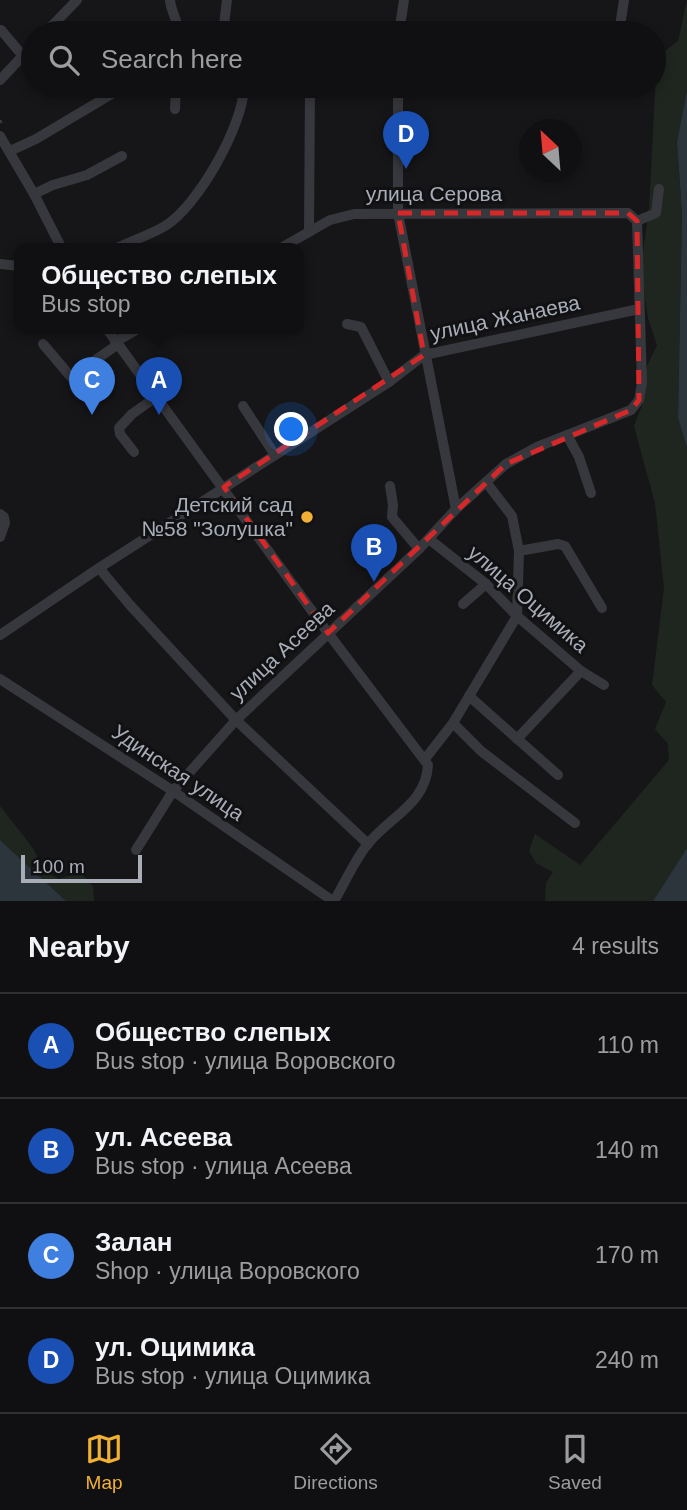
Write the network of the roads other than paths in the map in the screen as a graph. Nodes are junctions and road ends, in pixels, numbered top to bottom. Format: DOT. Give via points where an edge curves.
graph roads {
  1 [pos="77,0"];
  2 [pos="170,0"];
  3 [pos="227,0"];
  4 [pos="404,0"];
  5 [pos="624,0"];
  6 [pos="57,21"];
  7 [pos="176,21"];
  8 [pos="224,21"];
  9 [pos="401,21"];
  10 [pos="621,21"];
  11 [pos="0,30"];
  12 [pos="21,54"];
  13 [pos="21,58"];
  14 [pos="0,80"];
  15 [pos="105,98"];
  16 [pos="176,98"];
  17 [pos="241,98"];
  18 [pos="310,98"];
  19 [pos="398,98"];
  20 [pos="176,109"];
  21 [pos="0,136"];
  22 [pos="10,151"];
  23 [pos="122,156"];
  24 [pos="659,189"];
  25 [pos="34,194"];
  26 [pos="398,213"];
  27 [pos="637,221"];
  28 [pos="309,232"];
  29 [pos="59,243"];
  30 [pos="128,243"];
  31 [pos="290,243"];
  32 [pos="639,309"];
  33 [pos="347,324"];
  34 [pos="110,334"];
  35 [pos="131,334"];
  36 [pos="43,344"];
  37 [pos="116,344"];
  38 [pos="424,355"];
  39 [pos="389,382"];
  40 [pos="156,397"];
  41 [pos="243,407"];
  42 [pos="567,435"];
  43 [pos="134,452"];
  44 [pos="275,455"];
  45 [pos="486,482"];
  46 [pos="390,486"];
  47 [pos="224,487"];
  48 [pos="592,494"];
  49 [pos="456,509"];
  50 [pos="0,514"];
  51 [pos="0,537"];
  52 [pos="429,538"];
  53 [pos="419,549"];
  54 [pos="519,551"];
  55 [pos="99,568"];
  56 [pos="486,584"];
  57 [pos="463,604"];
  58 [pos="602,608"];
  59 [pos="517,616"];
  60 [pos="328,633"];
  61 [pos="0,635"];
  62 [pos="581,671"];
  63 [pos="0,679"];
  64 [pos="604,685"];
  65 [pos="468,696"];
  66 [pos="236,720"];
  67 [pos="453,723"];
  68 [pos="517,739"];
  69 [pos="427,762"];
  70 [pos="558,775"];
  71 [pos="173,791"];
  72 [pos="575,823"];
  73 [pos="368,844"];
  74 [pos="136,849"];
  75 [pos="334,901"];
  1 -- 6 [label="street"];
  2 -- 7 [label="street"];
  3 -- 8 [label="street"];
  4 -- 9 [label="street"];
  5 -- 10 [label="street"];
  11 -- 12 [label="street"];
  13 -- 14 [label="street"];
  15 -- 22 [label="street"];
  16 -- 20 [label="street"];
  17 -- 30 [label="street" via="234,127 209,177 185,209 166,225"];
  18 -- 28 [label="street"];
  19 -- 26 [label="street"];
  21 -- 22 [label="street"];
  22 -- 25 [label="street"];
  23 -- 25 [label="street"];
  24 -- 27 [label="street" via="656,213"];
  25 -- 29 [label="street"];
  26 -- 27 [label="street, улица Серова" via="628,213"];
  26 -- 28 [label="street, улица Серова" via="355,214 330,220"];
  26 -- 38 [label="street"];
  27 -- 32 [label="street"];
  28 -- 31 [label="street, улица Серова"];
  32 -- 38 [label="street, улица Жанаева"];
  32 -- 42 [label="street, улица Асеева" via="639,400 631,410"];
  33 -- 39 [label="street" via="361,327"];
  34 -- 37 [label="street"];
  35 -- 37 [label="street"];
  36 -- 37 [label="street" via="71,377"];
  37 -- 40 [label="street"];
  38 -- 39 [label="street, улица Жанаева"];
  38 -- 49 [label="street"];
  39 -- 44 [label="street, улица Жанаева"];
  40 -- 43 [label="street" via="119,428"];
  40 -- 47 [label="street"];
  41 -- 44 [label="street"];
  42 -- 45 [label="street, улица Асеева" via="506,464"];
  42 -- 48 [label="street"];
  44 -- 47 [label="street, улица Жанаева"];
  45 -- 49 [label="street, улица Асеева"];
  45 -- 54 [label="street" via="512,516"];
  46 -- 53 [label="street" via="392,517"];
  47 -- 55 [label="street, улица Жанаева"];
  47 -- 60 [label="street"];
  49 -- 52 [label="street, улица Асеева"];
  50 -- 51 [label="street" via="5,523"];
  52 -- 53 [label="street, улица Асеева"];
  52 -- 56 [label="street, улица Оцимика"];
  53 -- 60 [label="street, улица Асеева"];
  54 -- 58 [label="street" via="565,546"];
  54 -- 59 [label="street"];
  55 -- 61 [label="street, улица Жанаева"];
  55 -- 66 [label="street"];
  56 -- 57 [label="street"];
  56 -- 59 [label="street, улица Оцимика"];
  59 -- 62 [label="street, улица Оцимика"];
  59 -- 65 [label="street"];
  60 -- 66 [label="street, улица Асеева"];
  60 -- 69 [label="street"];
  62 -- 64 [label="street, улица Оцимика"];
  62 -- 68 [label="street"];
  63 -- 71 [label="street, Удинская улица"];
  65 -- 67 [label="street"];
  65 -- 68 [label="street"];
  66 -- 71 [label="street, улица Асеева"];
  66 -- 73 [label="street"];
  67 -- 69 [label="street"];
  67 -- 72 [label="street" via="481,751"];
  68 -- 70 [label="street"];
  69 -- 73 [label="street" via="428,777 414,802"];
  71 -- 74 [label="street, улица Асеева"];
  71 -- 75 [label="street, Удинская улица"];
  73 -- 75 [label="street"];
}
